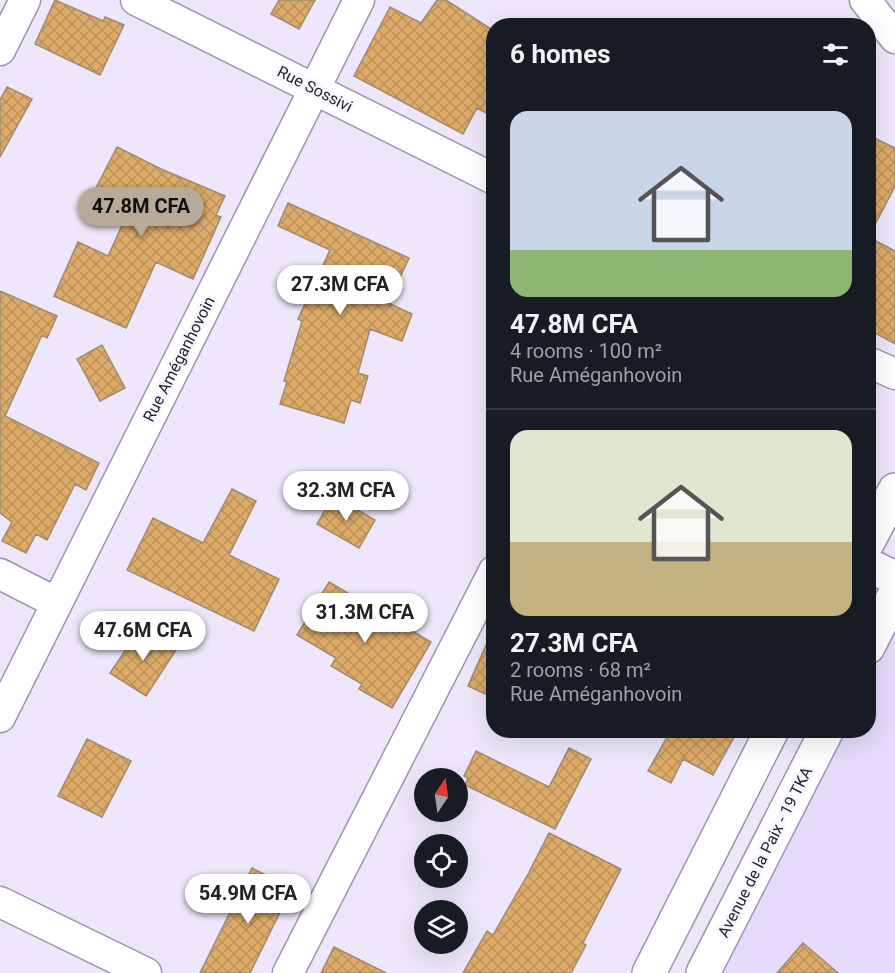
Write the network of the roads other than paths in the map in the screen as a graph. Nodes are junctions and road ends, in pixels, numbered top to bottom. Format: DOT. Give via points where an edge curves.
graph roads {
  1 [pos="25,0"];
  2 [pos="135,0"];
  3 [pos="359,0"];
  4 [pos="865,0"];
  5 [pos="895,38"];
  6 [pos="0,50"];
  7 [pos="314,89"];
  8 [pos="486,175"];
  9 [pos="876,366"];
  10 [pos="895,374"];
  11 [pos="895,490"];
  12 [pos="876,527"];
  13 [pos="876,569"];
  14 [pos="0,574"];
  15 [pos="895,578"];
  16 [pos="486,587"];
  17 [pos="895,594"];
  18 [pos="57,603"];
  19 [pos="876,631"];
  20 [pos="0,717"];
  21 [pos="768,738"];
  22 [pos="823,738"];
  23 [pos="0,902"];
  24 [pos="146,973"];
  25 [pos="288,973"];
  26 [pos="649,973"];
  27 [pos="703,973"];
  1 -- 6 [label="street"];
  2 -- 7 [label="street, Rue Sossivi"];
  3 -- 7 [label="street, Rue Améganhovoin"];
  4 -- 5 [label="street"];
  7 -- 8 [label="street, Rue Sossivi"];
  7 -- 18 [label="street, Rue Améganhovoin"];
  9 -- 10 [label="street"];
  11 -- 12 [label="main road"];
  13 -- 15 [label="main road"];
  14 -- 18 [label="street"];
  16 -- 25 [label="street"];
  17 -- 19 [label="main road"];
  18 -- 20 [label="street, Rue Améganhovoin"];
  21 -- 26 [label="main road"];
  22 -- 27 [label="main road, Avenue de la Paix - 19 TKA"];
  23 -- 24 [label="street"];
}
